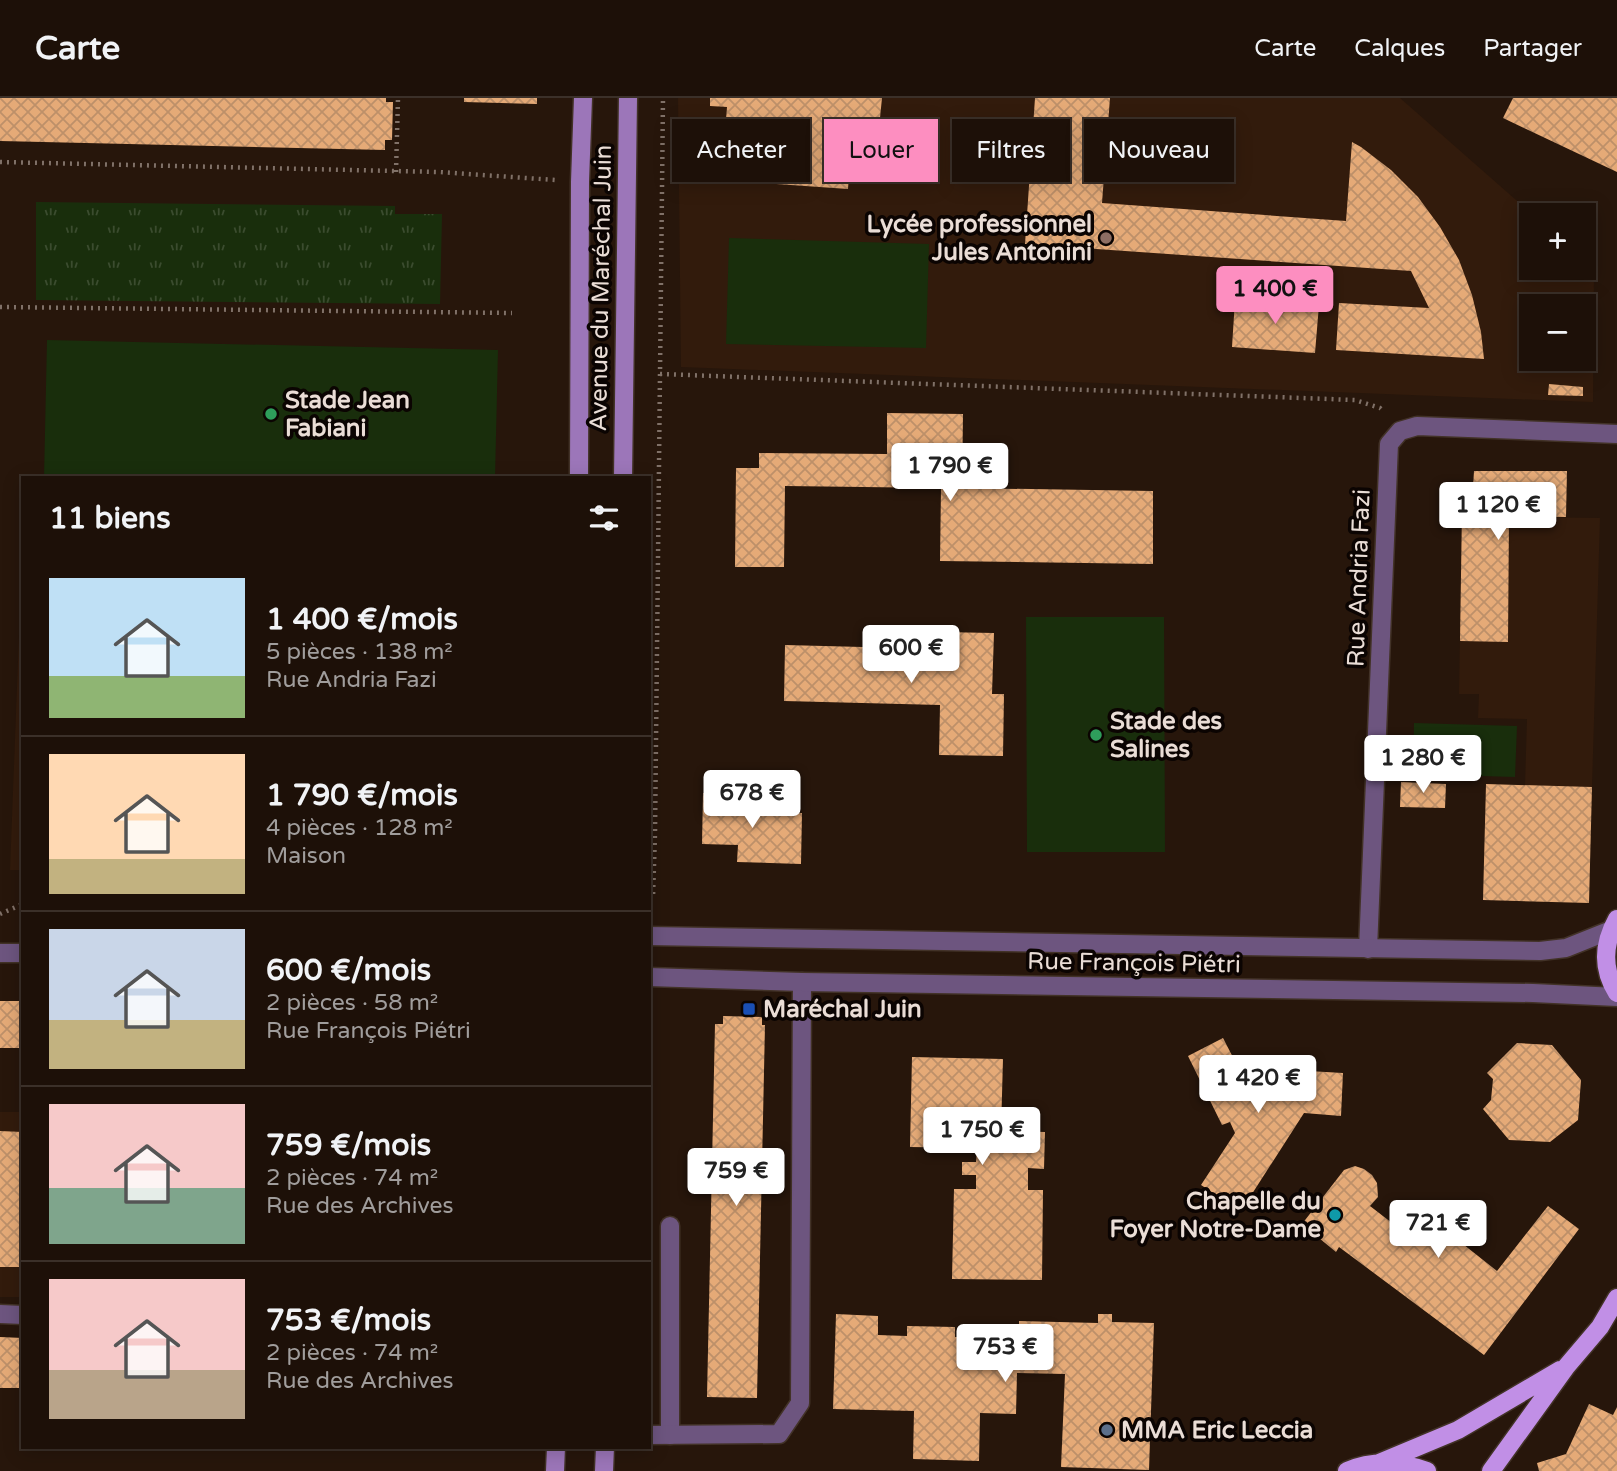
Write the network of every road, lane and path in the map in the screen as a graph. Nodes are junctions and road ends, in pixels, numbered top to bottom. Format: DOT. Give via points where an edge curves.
graph roads {
  1 [pos="398,98"];
  2 [pos="583,98"];
  3 [pos="628,98"];
  4 [pos="663,98"];
  5 [pos="0,162"];
  6 [pos="396,172"];
  7 [pos="580,182"];
  8 [pos="0,307"];
  9 [pos="512,313"];
  10 [pos="660,373"];
  11 [pos="1400,431"];
  12 [pos="1617,433"];
  13 [pos="579,476"];
  14 [pos="623,476"];
  15 [pos="651,897"];
  16 [pos="21,905"];
  17 [pos="0,914"];
  18 [pos="1614,925"];
  19 [pos="651,936"];
  20 [pos="1368,949"];
  21 [pos="0,953"];
  22 [pos="21,953"];
  23 [pos="651,977"];
  24 [pos="802,982"];
  25 [pos="1617,995"];
  26 [pos="670,1226"];
  27 [pos="1617,1298"];
  28 [pos="0,1314"];
  29 [pos="21,1315"];
  30 [pos="1566,1367"];
  31 [pos="651,1435"];
  32 [pos="670,1435"];
  33 [pos="556,1449"];
  34 [pos="605,1449"];
  35 [pos="1378,1463"];
  36 [pos="555,1471"];
  37 [pos="604,1471"];
  38 [pos="1347,1471"];
  39 [pos="1427,1471"];
  40 [pos="1491,1471"];
  1 -- 6 [label="path"];
  2 -- 7 [label="main road, Avenue du Maréchal Juin"];
  3 -- 14 [label="main road, Avenue du Maréchal Juin"];
  4 -- 10 [label="path"];
  5 -- 6 [label="path"];
  6 -- 7 [label="path"];
  7 -- 13 [label="main road, Avenue du Maréchal Juin"];
  8 -- 9 [label="path"];
  10 -- 11 [label="path" via="1355,400 1380,408"];
  10 -- 15 [label="path"];
  11 -- 12 [label="street" via="1417,426"];
  11 -- 20 [label="street, Rue Andria Fazi" via="1389,444"];
  16 -- 17 [label="path"];
  18 -- 20 [label="street, Rue François Piétri" via="1566,948 1540,951"];
  18 -- 25 [label="main road" via="1606,947 1606,965"];
  19 -- 20 [label="street, Rue François Piétri"];
  21 -- 22 [label="street"];
  23 -- 24 [label="street, Rue François Piétri"];
  24 -- 25 [label="street, Rue François Piétri"];
  24 -- 32 [label="street" via="800,1403 779,1434"];
  26 -- 32 [label="street"];
  27 -- 30 [label="main road" via="1600,1327"];
  28 -- 29 [label="street"];
  30 -- 35 [label="main road" via="1458,1430"];
  30 -- 40 [label="main road"];
  31 -- 32 [label="street"];
  33 -- 36 [label="main road"];
  34 -- 37 [label="main road"];
  35 -- 38 [label="main road"];
  35 -- 39 [label="main road"];
}
